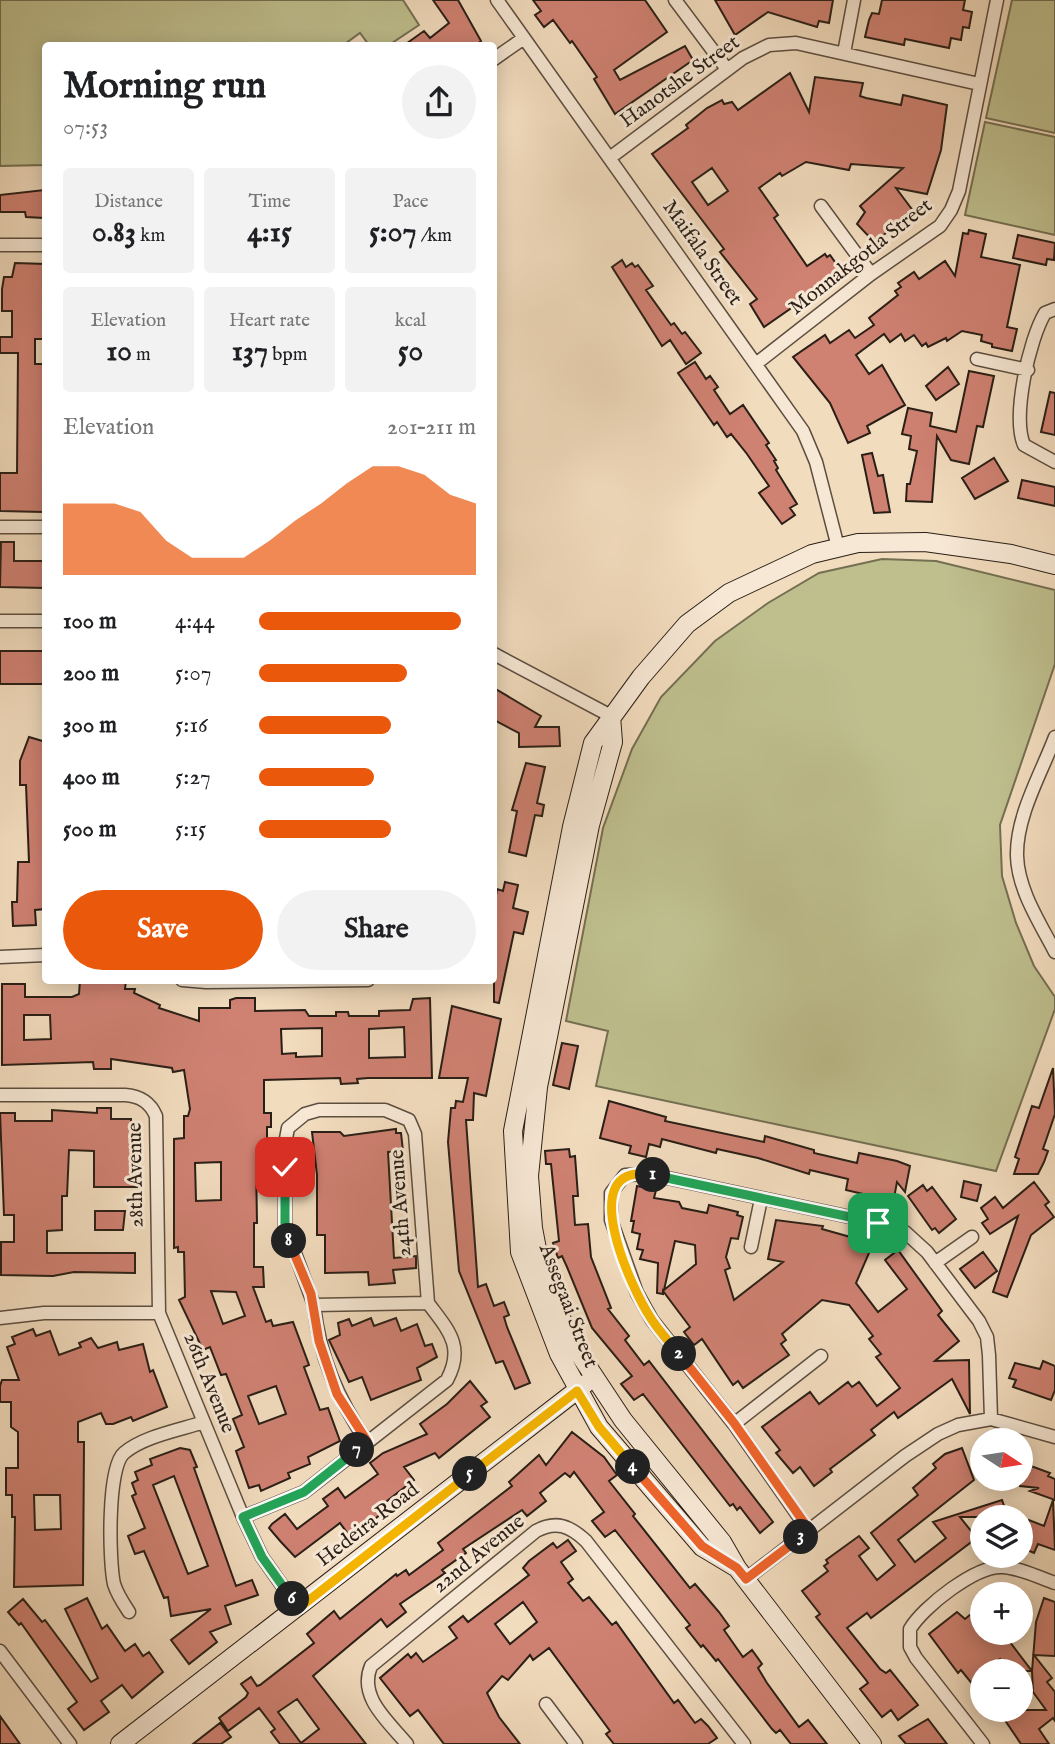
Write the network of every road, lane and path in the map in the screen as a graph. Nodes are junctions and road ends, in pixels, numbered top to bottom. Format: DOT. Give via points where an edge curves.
graph roads {
  1 [pos="497,0"];
  2 [pos="675,0"];
  3 [pos="854,0"];
  4 [pos="997,0"];
  5 [pos="524,38"];
  6 [pos="844,53"];
  7 [pos="497,57"];
  8 [pos="726,68"];
  9 [pos="979,84"];
  10 [pos="611,157"];
  11 [pos="821,206"];
  12 [pos="0,245"];
  13 [pos="42,245"];
  14 [pos="871,274"];
  15 [pos="1055,309"];
  16 [pos="977,359"];
  17 [pos="757,363"];
  18 [pos="1028,370"];
  19 [pos="1055,462"];
  20 [pos="0,527"];
  21 [pos="42,527"];
  22 [pos="838,547"];
  23 [pos="1055,565"];
  24 [pos="0,621"];
  25 [pos="42,621"];
  26 [pos="497,656"];
  27 [pos="611,716"];
  28 [pos="1055,737"];
  29 [pos="1055,952"];
  30 [pos="42,955"];
  31 [pos="0,957"];
  32 [pos="0,1095"];
  33 [pos="761,1199"];
  34 [pos="972,1237"];
  35 [pos="751,1247"];
  36 [pos="934,1263"];
  37 [pos="428,1303"];
  38 [pos="314,1305"];
  39 [pos="159,1313"];
  40 [pos="0,1315"];
  41 [pos="821,1356"];
  42 [pos="595,1376"];
  43 [pos="577,1391"];
  44 [pos="991,1419"];
  45 [pos="204,1422"];
  46 [pos="734,1423"];
  47 [pos="1055,1437"];
  48 [pos="367,1441"];
  49 [pos="243,1517"];
  50 [pos="810,1531"];
  51 [pos="742,1573"];
  52 [pos="1055,1583"];
  53 [pos="299,1608"];
  54 [pos="129,1612"];
  55 [pos="0,1651"];
  56 [pos="546,1704"];
  57 [pos="70,1744"];
  58 [pos="120,1744"];
  59 [pos="407,1744"];
  60 [pos="576,1744"];
  61 [pos="744,1744"];
  62 [pos="872,1744"];
  63 [pos="983,1744"];
  1 -- 5 [label="street, Maifala Street"];
  2 -- 8 [label="street"];
  3 -- 6 [label="street"];
  4 -- 9 [label="street, Monnakgotla Street"];
  5 -- 7 [label="street"];
  5 -- 10 [label="street, Maifala Street"];
  6 -- 8 [label="street, Hanotshe Street" via="783,43 755,51"];
  6 -- 9 [label="street, Hanotshe Street"];
  8 -- 10 [label="street, Hanotshe Street"];
  9 -- 14 [label="street, Monnakgotla Street" via="959,191 951,210 940,226"];
  10 -- 17 [label="street, Maifala Street"];
  11 -- 14 [label="street"];
  12 -- 13 [label="street"];
  14 -- 17 [label="street, Monnakgotla Street"];
  15 -- 18 [label="street" via="1045,313 1037,326"];
  16 -- 18 [label="street"];
  17 -- 22 [label="street, Maifala Street" via="803,431"];
  18 -- 19 [label="street" via="1019,415 1021,437 1033,452"];
  20 -- 21 [label="street"];
  22 -- 23 [label="street, Assegaai Street" via="925,542"];
  22 -- 27 [label="street, Assegaai Street" via="776,568 729,593 687,624"];
  24 -- 25 [label="street"];
  26 -- 27 [label="street"];
  27 -- 42 [label="street, Assegaai Street" via="613,742 590,825 542,1060 529,1176 540,1265 570,1340"];
  27 -- 43 [label="street, Assegaai Street" via="593,743 572,827 513,1131 520,1252"];
  28 -- 29 [label="street" via="1020,829 1017,856 1021,880"];
  30 -- 31 [label="street"];
  32 -- 39 [label="street, 28th Avenue" via="125,1095 140,1098 152,1108 156,1116"];
  33 -- 35 [label="street"];
  33 -- 36 [label="street" via="893,1226 915,1241"];
  33 -- 46 [label="street" via="636,1172 625,1175 611,1193 611,1220 641,1301"];
  34 -- 36 [label="street"];
  36 -- 44 [label="street" via="987,1337"];
  37 -- 38 [label="street"];
  37 -- 38 [label="street, 24th Avenue" via="412,1125 404,1116 385,1110 319,1111 292,1124 285,1144 285,1226"];
  37 -- 48 [label="street" via="454,1342 453,1369 447,1380"];
  38 -- 48 [label="street" via="319,1341 337,1394"];
  39 -- 40 [label="street, 26th Avenue"];
  39 -- 45 [label="street, 26th Avenue"];
  41 -- 46 [label="street"];
  42 -- 43 [label="street, Hedeira Road"];
  42 -- 51 [label="street, Assegaai Street" via="623,1420"];
  43 -- 51 [label="street, Assegaai Street" via="599,1427 661,1502 702,1546"];
  43 -- 53 [label="street, Hedeira Road"];
  44 -- 47 [label="street"];
  44 -- 50 [label="street" via="958,1425 922,1443"];
  45 -- 49 [label="street, 26th Avenue"];
  45 -- 54 [label="street" via="136,1445 125,1452 115,1469 112,1574"];
  46 -- 50 [label="street"];
  48 -- 49 [label="street" via="304,1492"];
  49 -- 53 [label="street, 26th Avenue" via="262,1557"];
  50 -- 51 [label="street"];
  51 -- 62 [label="street, Assegaai Street"];
  52 -- 63 [label="street" via="1014,1569 989,1568 926,1609 910,1629 915,1658"];
  53 -- 58 [label="street, Hedeira Road"];
  55 -- 57 [label="street"];
  56 -- 60 [label="street"];
  59 -- 61 [label="street, 22nd Avenue" via="371,1699 366,1676 371,1666 536,1531 561,1525 586,1541"];
}
